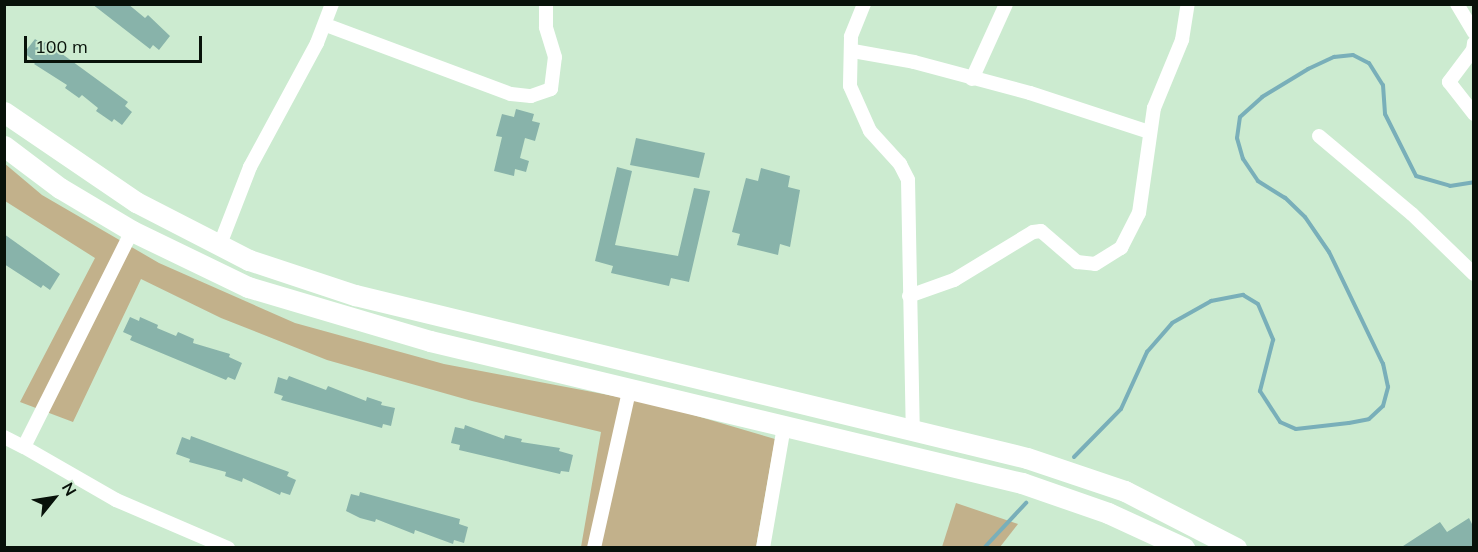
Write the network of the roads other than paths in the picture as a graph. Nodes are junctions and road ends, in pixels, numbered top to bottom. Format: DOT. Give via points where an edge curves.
graph roads {
  1 [pos="332,4"];
  2 [pos="546,4"];
  3 [pos="864,4"];
  4 [pos="1006,4"];
  5 [pos="1188,4"];
  6 [pos="1457,4"];
  7 [pos="326,25"];
  8 [pos="1473,32"];
  9 [pos="1473,43"];
  10 [pos="852,51"];
  11 [pos="972,79"];
  12 [pos="4,112"];
  13 [pos="1473,114"];
  14 [pos="1149,132"];
  15 [pos="1319,136"];
  16 [pos="4,146"];
  17 [pos="132,231"];
  18 [pos="219,247"];
  19 [pos="1473,274"];
  20 [pos="909,296"];
  21 [pos="630,387"];
  22 [pos="784,426"];
  23 [pos="913,430"];
  24 [pos="4,437"];
  25 [pos="24,447"];
  26 [pos="228,548"];
  27 [pos="594,548"];
  28 [pos="763,548"];
  29 [pos="1184,548"];
  30 [pos="1236,548"];
  1 -- 7 [label="street"];
  2 -- 7 [label="street" via="546,27 555,57 551,89 531,96 511,94"];
  3 -- 10 [label="street" via="851,37"];
  4 -- 11 [label="street"];
  5 -- 14 [label="street" via="1182,40 1154,108"];
  6 -- 8 [label="street"];
  7 -- 18 [label="street" via="250,167"];
  9 -- 13 [label="street" via="1473,50 1449,82"];
  10 -- 11 [label="street" via="914,62"];
  10 -- 20 [label="street" via="850,86 856,104 870,131 908,180"];
  11 -- 14 [label="street" via="1030,93"];
  12 -- 18 [label="highway" via="97,178"];
  14 -- 20 [label="street" via="1139,213 1130,237 1111,257 1095,264 1077,262 1041,231 1033,232 954,280"];
  15 -- 19 [label="street" via="1397,201"];
  16 -- 17 [label="highway" via="60,188"];
  17 -- 21 [label="highway" via="248,287 374,327"];
  17 -- 25 [label="street"];
  18 -- 23 [label="highway" via="355,295"];
  20 -- 23 [label="street"];
  21 -- 22 [label="highway"];
  21 -- 27 [label="street"];
  22 -- 28 [label="street"];
  22 -- 29 [label="highway" via="1022,483 1108,513"];
  23 -- 30 [label="highway" via="1027,458 1116,487 1176,514"];
  24 -- 25 [label="street"];
  25 -- 26 [label="street" via="116,500"];
}
